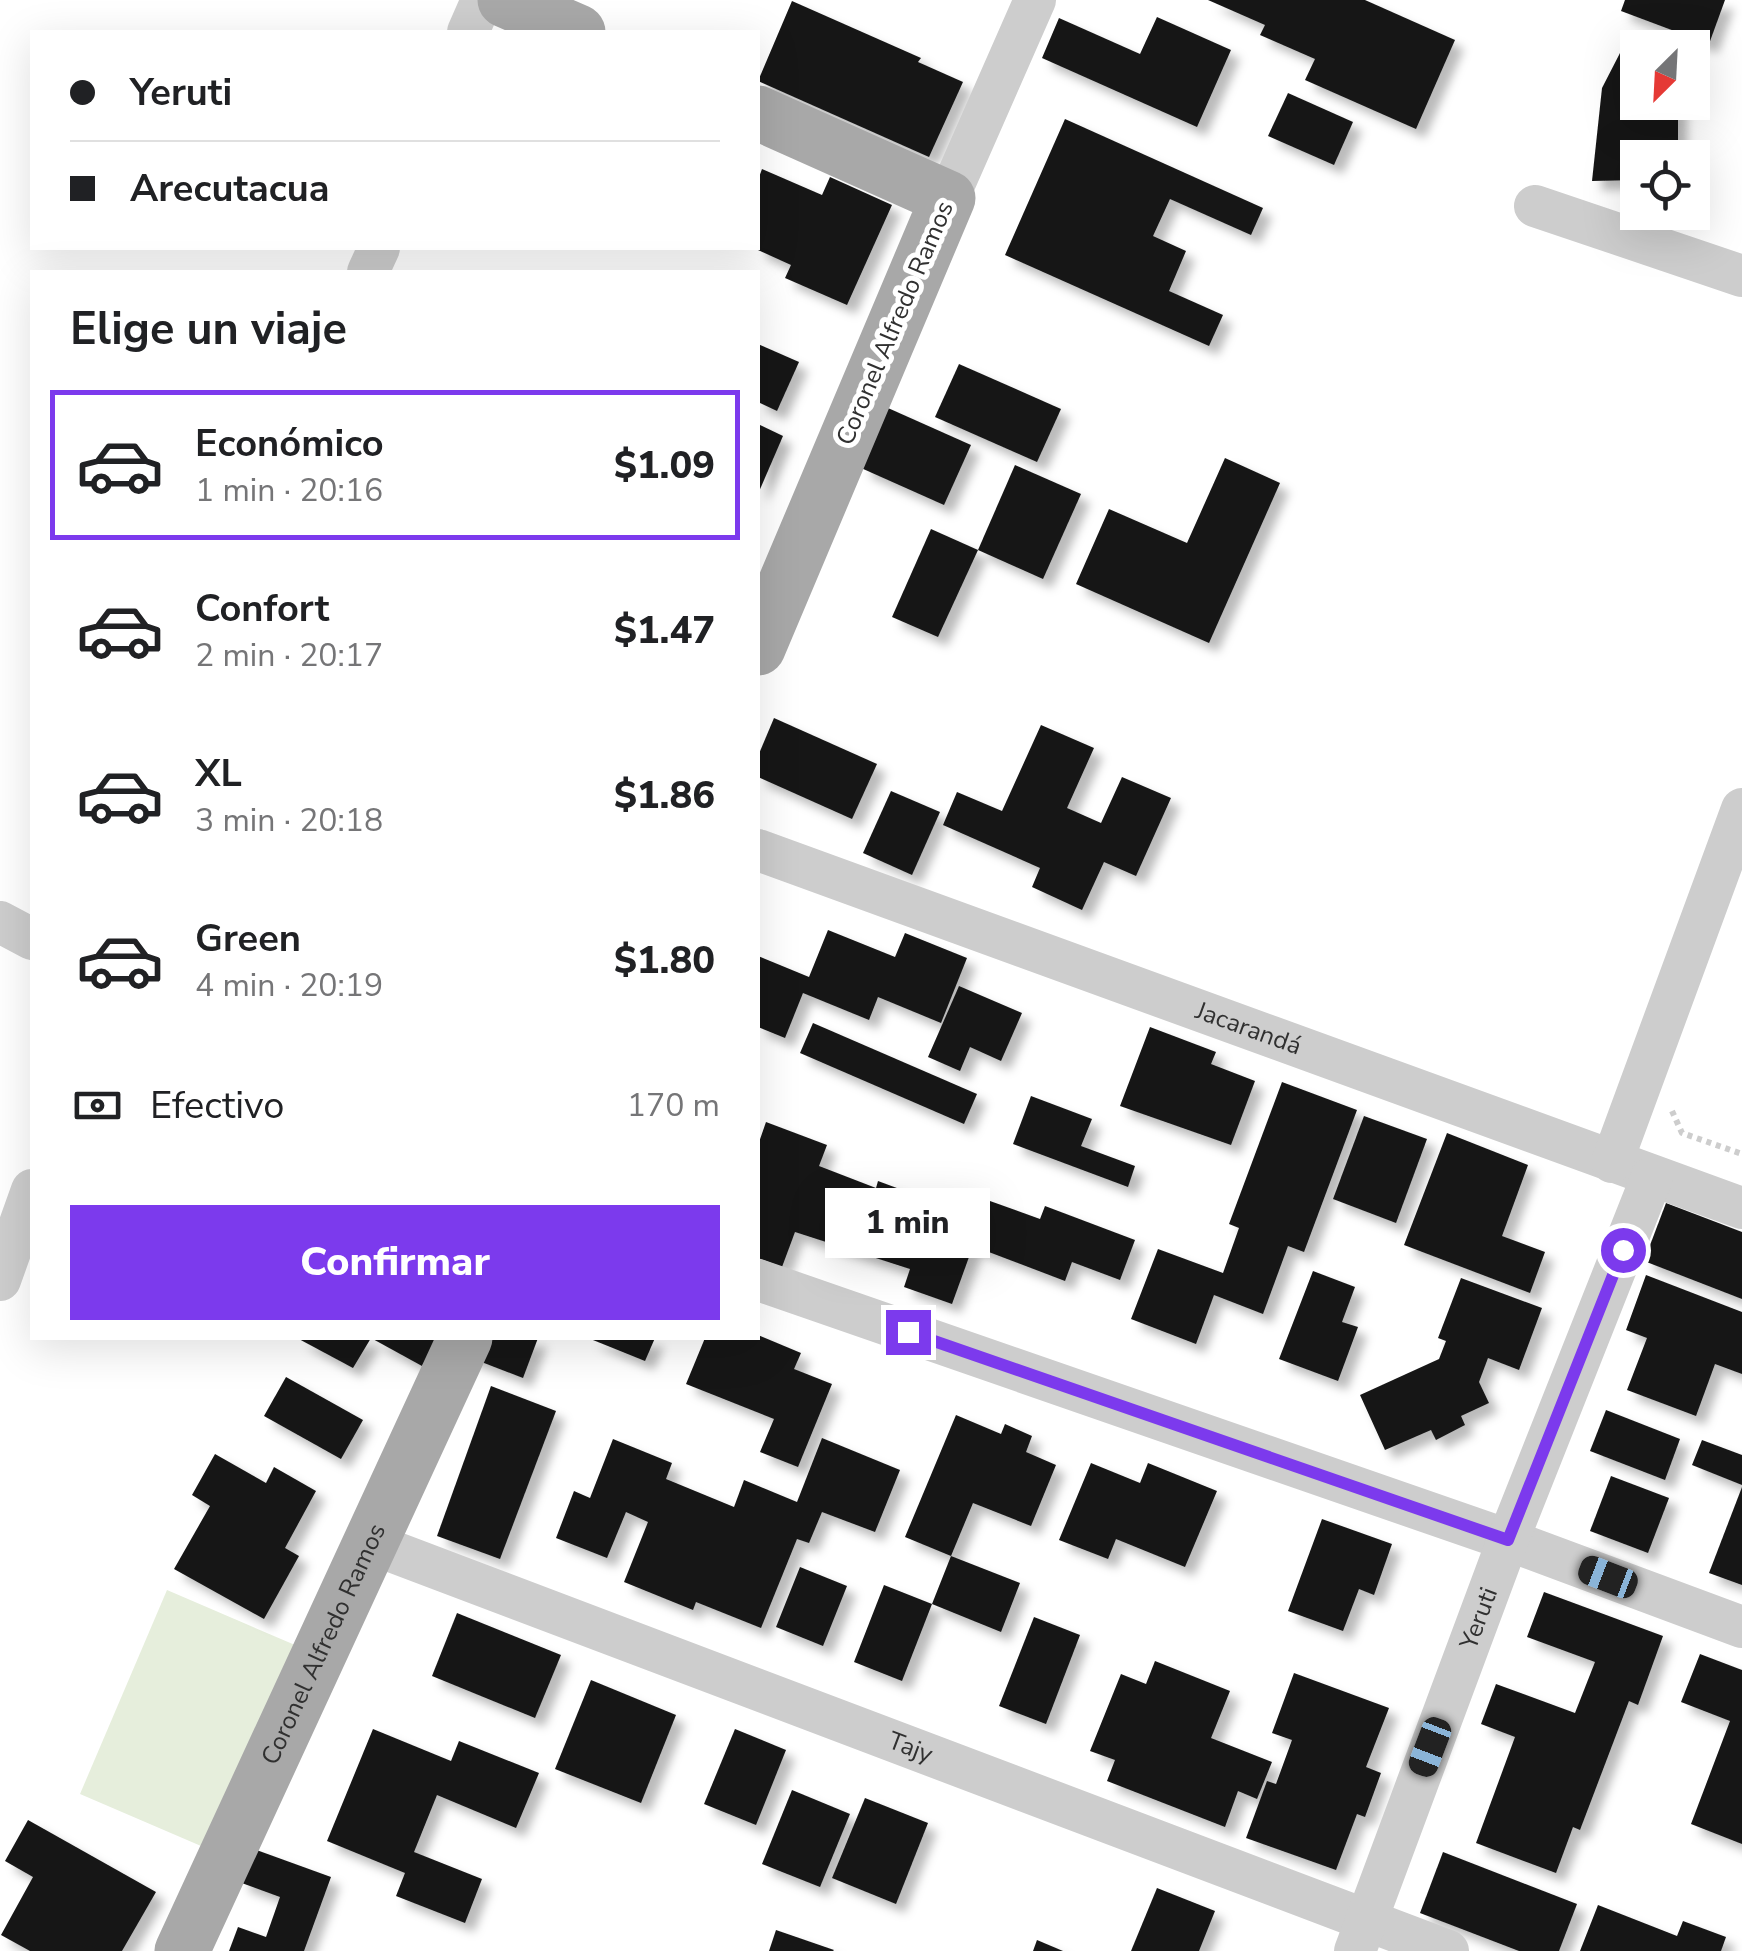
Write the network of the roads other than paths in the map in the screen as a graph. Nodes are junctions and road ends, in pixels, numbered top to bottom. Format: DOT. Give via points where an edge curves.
graph roads {
  1 [pos="482,0"];
  2 [pos="505,0"];
  3 [pos="1035,0"];
  4 [pos="469,30"];
  5 [pos="573,30"];
  6 [pos="760,114"];
  7 [pos="948,198"];
  8 [pos="1535,206"];
  9 [pos="1742,276"];
  10 [pos="760,643"];
  11 [pos="1742,809"];
  12 [pos="760,851"];
  13 [pos="0,922"];
  14 [pos="30,938"];
  15 [pos="1612,1162"];
  16 [pos="1652,1177"];
  17 [pos="30,1196"];
  18 [pos="1742,1208"];
  19 [pos="0,1280"];
  20 [pos="760,1281"];
  21 [pos="464,1340"];
  22 [pos="1508,1540"];
  23 [pos="370,1543"];
  24 [pos="1742,1627"];
  25 [pos="1360,1935"];
  26 [pos="182,1951"];
  27 [pos="1448,1951"];
  1 -- 4 [label="street"];
  2 -- 5 [label="main road"];
  3 -- 7 [label="street, Coronel Alfredo Ramos"];
  6 -- 7 [label="main road"];
  7 -- 10 [label="main road, Coronel Alfredo Ramos"];
  8 -- 9 [label="street"];
  11 -- 15 [label="street"];
  12 -- 15 [label="street, Jacarandá"];
  13 -- 14 [label="street"];
  15 -- 16 [label="street, Jacarandá"];
  16 -- 18 [label="street, Jacarandá"];
  16 -- 22 [label="street, Yeruti"];
  17 -- 19 [label="street"];
  20 -- 22 [label="street"];
  21 -- 23 [label="main road, Coronel Alfredo Ramos"];
  22 -- 24 [label="street"];
  22 -- 25 [label="street, Yeruti"];
  23 -- 25 [label="street, Tajy"];
  23 -- 26 [label="main road, Coronel Alfredo Ramos"];
  25 -- 27 [label="street, Tajy"];
}
